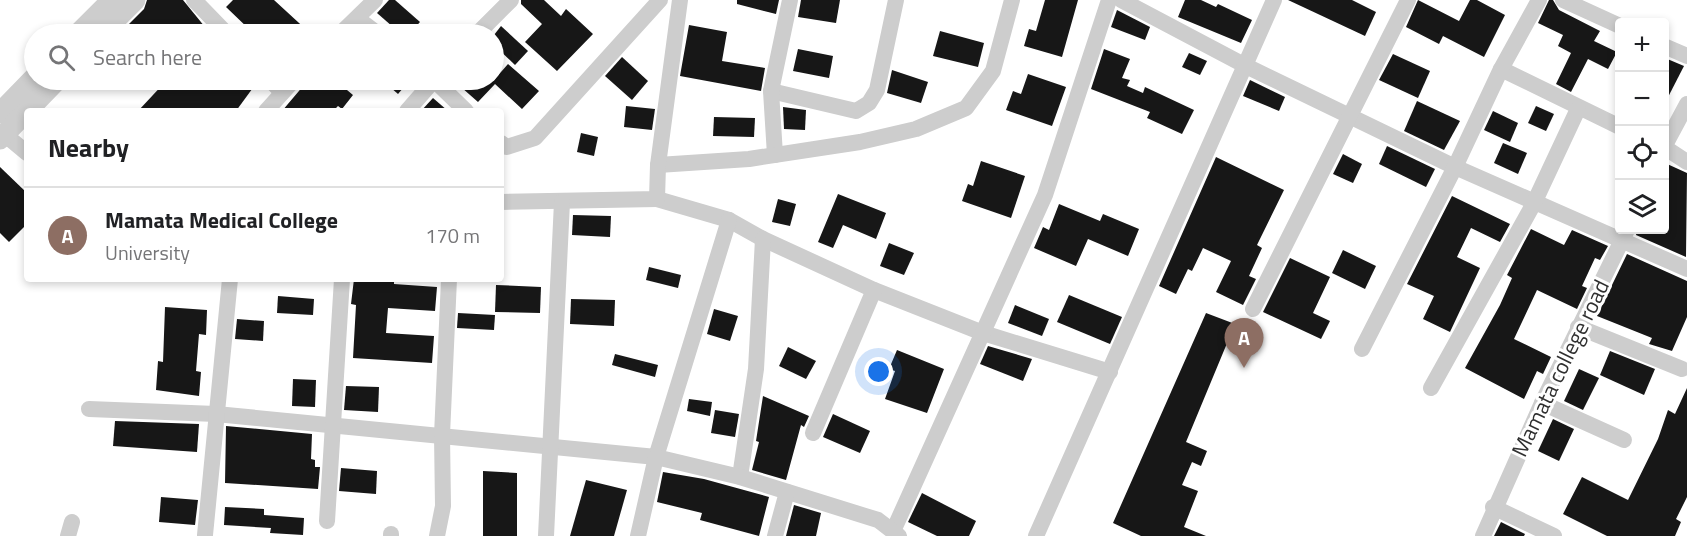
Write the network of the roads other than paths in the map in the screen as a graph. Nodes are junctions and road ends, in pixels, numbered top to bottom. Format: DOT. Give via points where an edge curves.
graph roads {
  1 [pos="112,0"];
  2 [pos="135,0"];
  3 [pos="194,0"];
  4 [pos="375,0"];
  5 [pos="511,0"];
  6 [pos="660,0"];
  7 [pos="680,0"];
  8 [pos="790,0"];
  9 [pos="896,0"];
  10 [pos="1012,0"];
  11 [pos="1109,0"];
  12 [pos="1121,0"];
  13 [pos="1274,0"];
  14 [pos="1408,0"];
  15 [pos="1539,0"];
  16 [pos="1563,0"];
  17 [pos="357,18"];
  18 [pos="88,24"];
  19 [pos="111,24"];
  20 [pos="217,24"];
  21 [pos="351,24"];
  22 [pos="365,24"];
  23 [pos="487,24"];
  24 [pos="1615,24"];
  25 [pos="1669,48"];
  26 [pos="1687,56"];
  27 [pos="1246,66"];
  28 [pos="1500,69"];
  29 [pos="24,88"];
  30 [pos="47,90"];
  31 [pos="278,90"];
  32 [pos="425,90"];
  33 [pos="444,90"];
  34 [pos="771,91"];
  35 [pos="1687,104"];
  36 [pos="30,108"];
  37 [pos="268,108"];
  38 [pos="410,108"];
  39 [pos="463,108"];
  40 [pos="1578,109"];
  41 [pos="0,113"];
  42 [pos="24,114"];
  43 [pos="1353,115"];
  44 [pos="1618,126"];
  45 [pos="2,136"];
  46 [pos="1669,139"];
  47 [pos="504,145"];
  48 [pos="1669,150"];
  49 [pos="24,151"];
  50 [pos="775,155"];
  51 [pos="1687,162"];
  52 [pos="658,165"];
  53 [pos="1455,167"];
  54 [pos="657,199"];
  55 [pos="504,202"];
  56 [pos="562,202"];
  57 [pos="1534,203"];
  58 [pos="729,220"];
  59 [pos="1624,236"];
  60 [pos="763,239"];
  61 [pos="1687,269"];
  62 [pos="230,282"];
  63 [pos="342,282"];
  64 [pos="449,282"];
  65 [pos="874,290"];
  66 [pos="1253,309"];
  67 [pos="1578,327"];
  68 [pos="983,333"];
  69 [pos="1362,349"];
  70 [pos="1682,369"];
  71 [pos="1110,372"];
  72 [pos="1431,388"];
  73 [pos="1542,403"];
  74 [pos="89,409"];
  75 [pos="216,414"];
  76 [pos="335,426"];
  77 [pos="813,432"];
  78 [pos="442,435"];
  79 [pos="1624,440"];
  80 [pos="552,445"];
  81 [pos="656,458"];
  82 [pos="740,477"];
  83 [pos="787,492"];
  84 [pos="1493,507"];
  85 [pos="327,521"];
  86 [pos="897,533"];
  87 [pos="205,535"];
  88 [pos="437,536"];
  89 [pos="546,536"];
  90 [pos="638,536"];
  91 [pos="775,536"];
  92 [pos="1036,536"];
  93 [pos="1483,536"];
  94 [pos="1554,536"];
  1 -- 18 [label="street"];
  2 -- 19 [label="street"];
  3 -- 20 [label="street"];
  4 -- 17 [label="street"];
  5 -- 23 [label="street"];
  6 -- 47 [label="street" via="534,138"];
  7 -- 52 [label="street"];
  8 -- 34 [label="street"];
  9 -- 34 [label="street" via="877,90 869,102 856,111"];
  10 -- 50 [label="street" via="993,71 966,108 916,129"];
  11 -- 68 [label="street" via="1045,195"];
  12 -- 27 [label="street"];
  13 -- 27 [label="street"];
  14 -- 43 [label="street"];
  15 -- 28 [label="street"];
  16 -- 24 [label="street"];
  17 -- 21 [label="street"];
  17 -- 22 [label="street"];
  25 -- 26 [label="street"];
  27 -- 43 [label="street"];
  27 -- 71 [label="street"];
  28 -- 40 [label="street"];
  28 -- 53 [label="street"];
  29 -- 41 [label="street"];
  30 -- 36 [label="street"];
  31 -- 37 [label="street"];
  32 -- 38 [label="street"];
  33 -- 39 [label="street"];
  34 -- 50 [label="street"];
  35 -- 46 [label="street"];
  40 -- 44 [label="street"];
  40 -- 57 [label="street"];
  42 -- 45 [label="street"];
  43 -- 53 [label="street"];
  43 -- 66 [label="street"];
  45 -- 49 [label="street"];
  48 -- 51 [label="street"];
  50 -- 52 [label="street"];
  52 -- 54 [label="street"];
  53 -- 57 [label="street"];
  53 -- 69 [label="street"];
  54 -- 56 [label="street"];
  54 -- 58 [label="street"];
  55 -- 56 [label="street"];
  56 -- 80 [label="street"];
  57 -- 59 [label="street"];
  57 -- 72 [label="street"];
  58 -- 60 [label="street"];
  58 -- 81 [label="street"];
  59 -- 61 [label="street"];
  59 -- 67 [label="street, Mamata college road"];
  60 -- 65 [label="street"];
  60 -- 82 [label="street" via="756,369"];
  62 -- 75 [label="street"];
  63 -- 76 [label="street"];
  64 -- 78 [label="street"];
  65 -- 68 [label="street"];
  65 -- 77 [label="street"];
  67 -- 70 [label="street"];
  67 -- 73 [label="street, Mamata college road"];
  68 -- 71 [label="street"];
  68 -- 86 [label="street"];
  71 -- 92 [label="street"];
  73 -- 79 [label="street"];
  73 -- 84 [label="street, Mamata college road"];
  74 -- 75 [label="street"];
  75 -- 76 [label="street"];
  75 -- 87 [label="street"];
  76 -- 78 [label="street"];
  76 -- 85 [label="street"];
  78 -- 80 [label="street"];
  78 -- 88 [label="street" via="443,506"];
  80 -- 81 [label="street"];
  80 -- 89 [label="street"];
  81 -- 82 [label="street"];
  81 -- 90 [label="street"];
  82 -- 83 [label="street"];
  83 -- 86 [label="street" via="878,520"];
  83 -- 91 [label="street"];
  84 -- 93 [label="street, Mamata college road"];
  84 -- 94 [label="street"];
}
